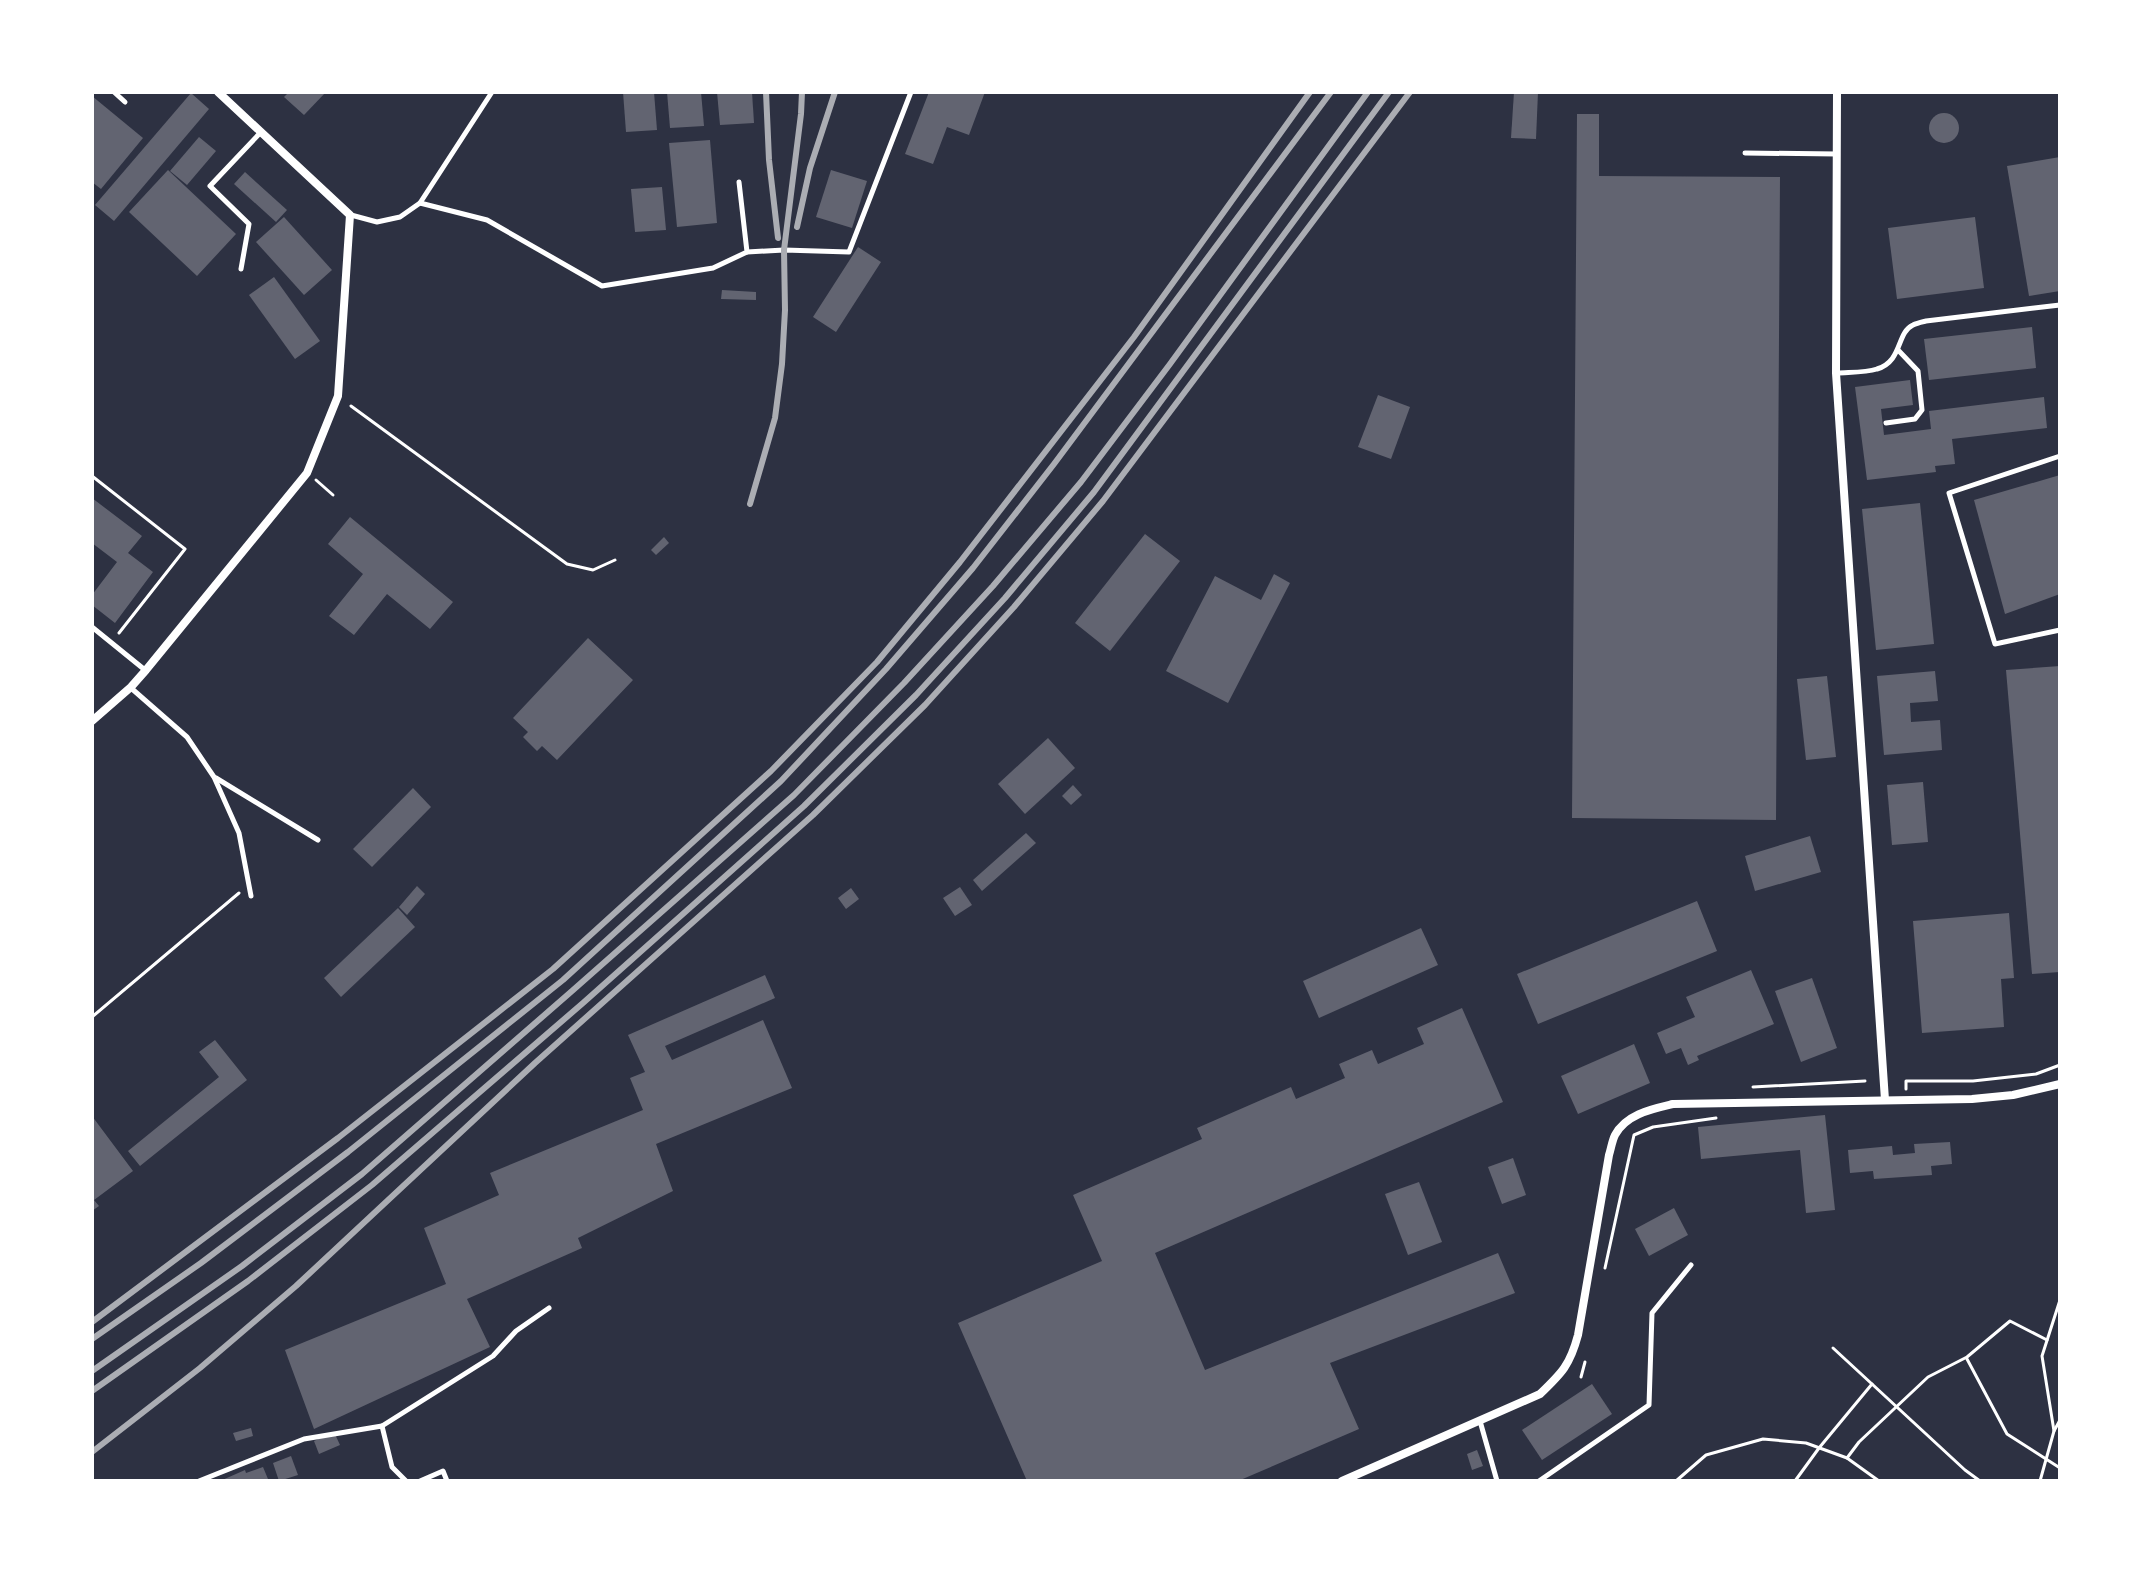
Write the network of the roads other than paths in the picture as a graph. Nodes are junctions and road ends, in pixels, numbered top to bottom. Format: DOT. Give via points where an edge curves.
graph roads {
  1 [pos="114,92"];
  2 [pos="218,92"];
  3 [pos="492,92"];
  4 [pos="911,92"];
  5 [pos="1837,92"];
  6 [pos="125,102"];
  7 [pos="261,132"];
  8 [pos="1745,153"];
  9 [pos="1837,154"];
  10 [pos="739,182"];
  11 [pos="420,203"];
  12 [pos="350,215"];
  13 [pos="747,252"];
  14 [pos="241,269"];
  15 [pos="2060,305"];
  16 [pos="1899,351"];
  17 [pos="1836,373"];
  18 [pos="1886,423"];
  19 [pos="2060,456"];
  20 [pos="92,627"];
  21 [pos="2060,630"];
  22 [pos="146,670"];
  23 [pos="131,687"];
  24 [pos="92,721"];
  25 [pos="214,777"];
  26 [pos="318,840"];
  27 [pos="251,896"];
  28 [pos="2060,1084"];
  29 [pos="1885,1100"];
  30 [pos="1691,1265"];
  31 [pos="549,1308"];
  32 [pos="1480,1420"];
  33 [pos="382,1426"];
  34 [pos="199,1481"];
  35 [pos="406,1481"];
  36 [pos="420,1481"];
  37 [pos="447,1481"];
  38 [pos="1342,1481"];
  39 [pos="1497,1481"];
  40 [pos="1539,1481"];
  1 -- 6 [label="lane"];
  2 -- 7 [label="street"];
  3 -- 11 [label="lane"];
  4 -- 13 [label="lane" via="849,252"];
  5 -- 9 [label="street"];
  7 -- 12 [label="street"];
  7 -- 14 [label="lane" via="210,186 249,224"];
  8 -- 9 [label="lane"];
  9 -- 17 [label="street"];
  10 -- 13 [label="lane"];
  11 -- 12 [label="lane" via="400,217 377,222"];
  11 -- 13 [label="lane" via="487,220 602,286 713,268"];
  12 -- 22 [label="street" via="338,396 307,473"];
  15 -- 16 [label="lane" via="1911,325"];
  16 -- 17 [label="lane" via="1877,370"];
  16 -- 18 [label="lane" via="1918,371 1922,410 1915,419"];
  17 -- 29 [label="street"];
  19 -- 21 [label="lane" via="1949,493 1995,644"];
  20 -- 22 [label="lane"];
  22 -- 23 [label="street"];
  23 -- 24 [label="street"];
  23 -- 25 [label="lane" via="187,737"];
  25 -- 26 [label="lane"];
  25 -- 27 [label="lane" via="239,833"];
  28 -- 29 [label="street" via="1972,1099"];
  29 -- 32 [label="street" via="1673,1104 1629,1119 1615,1134 1609,1155 1574,1350 1561,1374 1540,1394"];
  30 -- 40 [label="lane" via="1652,1313 1649,1405"];
  31 -- 33 [label="lane" via="516,1331 493,1356"];
  32 -- 38 [label="street"];
  32 -- 39 [label="lane"];
  33 -- 34 [label="lane" via="304,1439"];
  33 -- 35 [label="lane" via="392,1467"];
  36 -- 37 [label="lane" via="443,1471"];
}
